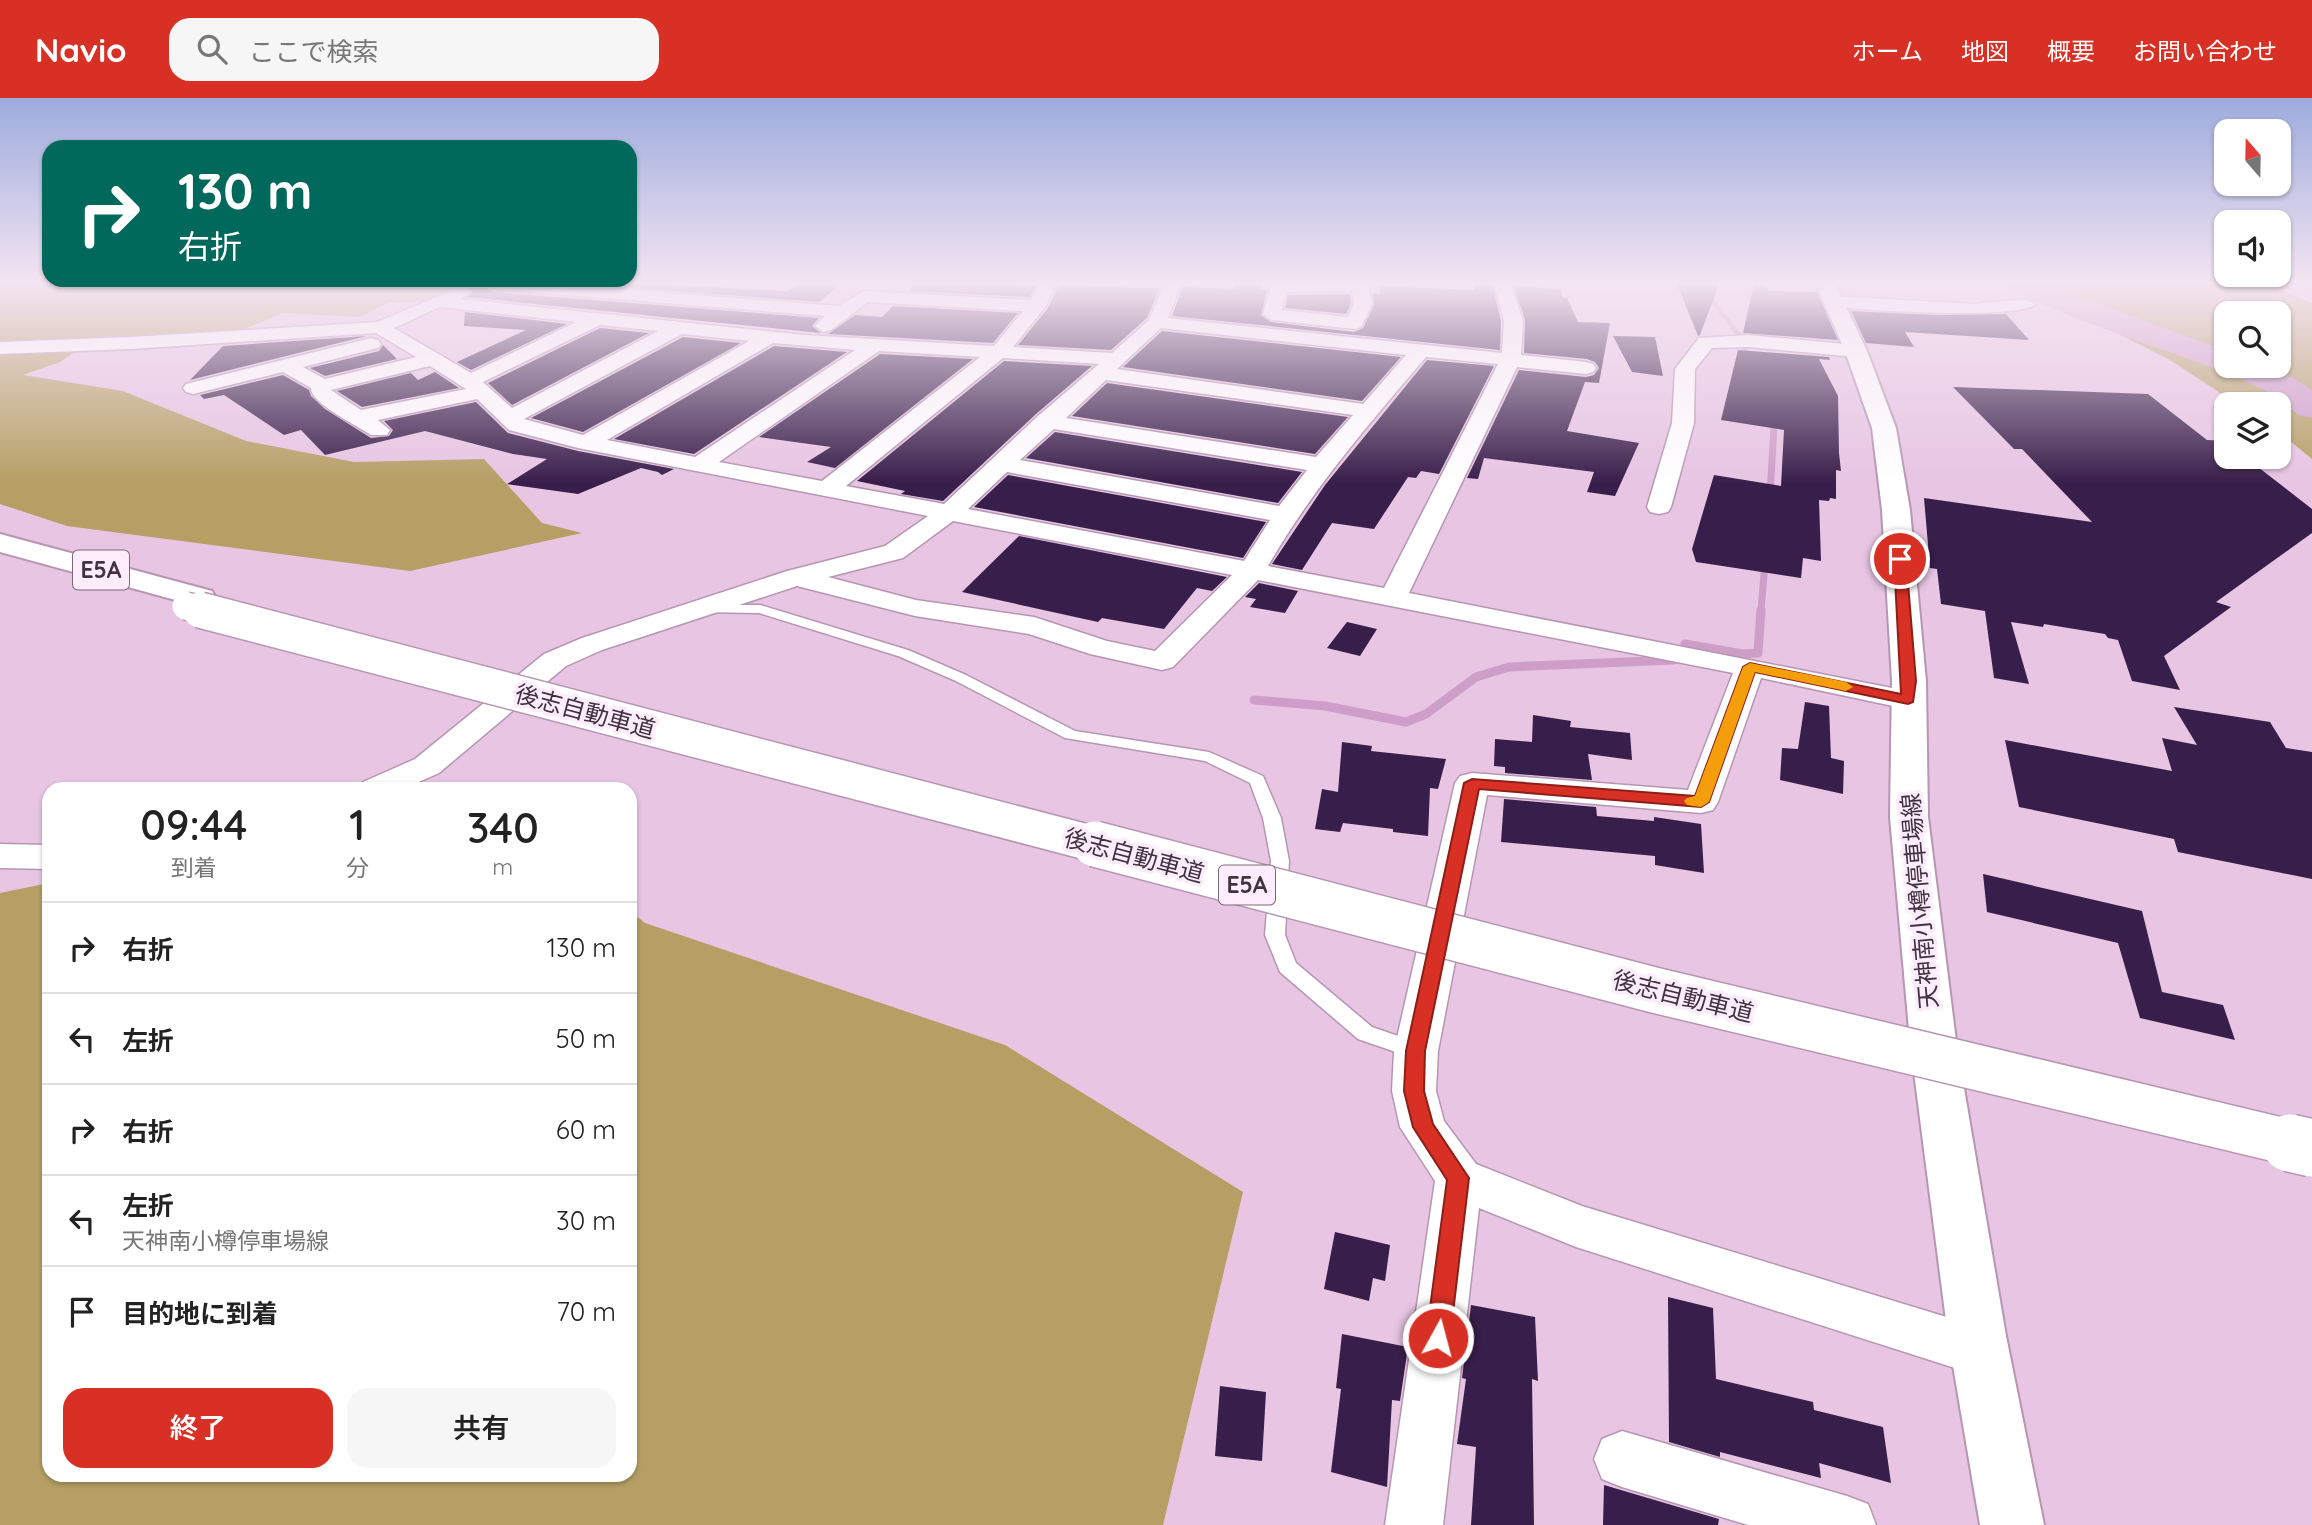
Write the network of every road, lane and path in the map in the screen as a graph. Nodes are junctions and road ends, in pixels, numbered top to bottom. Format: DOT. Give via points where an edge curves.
graph roads {
  1 [pos="1421,350"];
  2 [pos="332,351"];
  3 [pos="419,351"];
  4 [pos="539,351"];
  5 [pos="636,351"];
  6 [pos="746,351"];
  7 [pos="867,351"];
  8 [pos="974,351"];
  9 [pos="1125,351"];
  10 [pos="1426,351"];
  11 [pos="1513,351"];
  12 [pos="1699,351"];
  13 [pos="1852,351"];
  14 [pos="1856,351"];
  15 [pos="999,352"];
  16 [pos="433,359"];
  17 [pos="1510,360"];
  18 [pos="286,365"];
  19 [pos="1108,366"];
  20 [pos="1587,368"];
  21 [pos="322,386"];
  22 [pos="475,386"];
  23 [pos="193,388"];
  24 [pos="1368,411"];
  25 [pos="360,417"];
  26 [pos="508,419"];
  27 [pos="1046,421"];
  28 [pos="382,433"];
  29 [pos="586,443"];
  30 [pos="700,464"];
  31 [pos="1003,464"];
  32 [pos="1322,465"];
  33 [pos="828,488"];
  34 [pos="1659,507"];
  35 [pos="950,512"];
  36 [pos="1285,515"];
  37 [pos="0,543"];
  38 [pos="0,558"];
  39 [pos="1251,572"];
  40 [pos="796,577"];
  41 [pos="1392,600"];
  42 [pos="193,602"];
  43 [pos="698,608"];
  44 [pos="1750,667"];
  45 [pos="1908,699"];
  46 [pos="391,782"];
  47 [pos="0,856"];
  48 [pos="42,857"];
  49 [pos="1416,1051"];
  50 [pos="2312,1130"];
  51 [pos="2312,1149"];
  52 [pos="1458,1178"];
  53 [pos="1980,1351"];
  54 [pos="1622,1459"];
  55 [pos="1414,1525"];
  56 [pos="1847,1525"];
  57 [pos="2012,1525"];
  1 -- 24 [label="street"];
  2 -- 18 [label="street"];
  3 -- 16 [label="street"];
  4 -- 22 [label="street"];
  5 -- 26 [label="street"];
  6 -- 29 [label="street"];
  7 -- 30 [label="street"];
  8 -- 15 [label="street"];
  9 -- 19 [label="street"];
  10 -- 17 [label="street"];
  11 -- 17 [label="street"];
  12 -- 34 [label="street" via="1685,369 1687,395 1680,449"];
  13 -- 14 [label="street"];
  14 -- 45 [label="main road, 天神南小樽停車場線" via="1884,428 1896,510"];
  15 -- 19 [label="street"];
  15 -- 33 [label="street"];
  16 -- 21 [label="street"];
  16 -- 22 [label="street"];
  17 -- 20 [label="street"];
  17 -- 41 [label="street"];
  18 -- 21 [label="street"];
  18 -- 23 [label="street"];
  19 -- 24 [label="street"];
  19 -- 27 [label="street"];
  21 -- 25 [label="street" via="320,393"];
  22 -- 25 [label="street"];
  22 -- 26 [label="street"];
  24 -- 32 [label="street"];
  25 -- 28 [label="street"];
  26 -- 29 [label="street"];
  27 -- 31 [label="street"];
  27 -- 32 [label="street"];
  29 -- 30 [label="street"];
  30 -- 33 [label="street"];
  31 -- 35 [label="street"];
  31 -- 36 [label="street"];
  32 -- 36 [label="street"];
  33 -- 35 [label="street"];
  35 -- 39 [label="street"];
  35 -- 40 [label="street" via="894,552"];
  36 -- 39 [label="street"];
  37 -- 42 [label="main road, 後志自動車道 / E5A"];
  38 -- 42 [label="main road, 後志自動車道 / E5A"];
  39 -- 40 [label="street" via="1162,661 1100,648 1034,626 915,608"];
  39 -- 41 [label="street"];
  40 -- 43 [label="street"];
  41 -- 44 [label="street"];
  42 -- 50 [label="main road, 後志自動車道 / E5A" via="1643,971"];
  42 -- 51 [label="main road, 後志自動車道 / E5A, bridge" via="1654,990"];
  43 -- 46 [label="street" via="555,660 427,766"];
  43 -- 49 [label="lane" via="760,609 903,653 1071,735 1209,757 1257,780 1278,850 1276,935 1287,967 1365,1033"];
  44 -- 45 [label="street"];
  44 -- 49 [label="street" via="1701,802 1472,783"];
  45 -- 53 [label="main road, 天神南小樽停車場線" via="1909,817 1933,1041"];
  47 -- 48 [label="street"];
  49 -- 52 [label="street" via="1414,1091 1423,1127"];
  52 -- 53 [label="street" via="1576,1226"];
  52 -- 55 [label="street"];
  53 -- 57 [label="main road, 天神南小樽停車場線"];
  54 -- 56 [label="street"];
}
